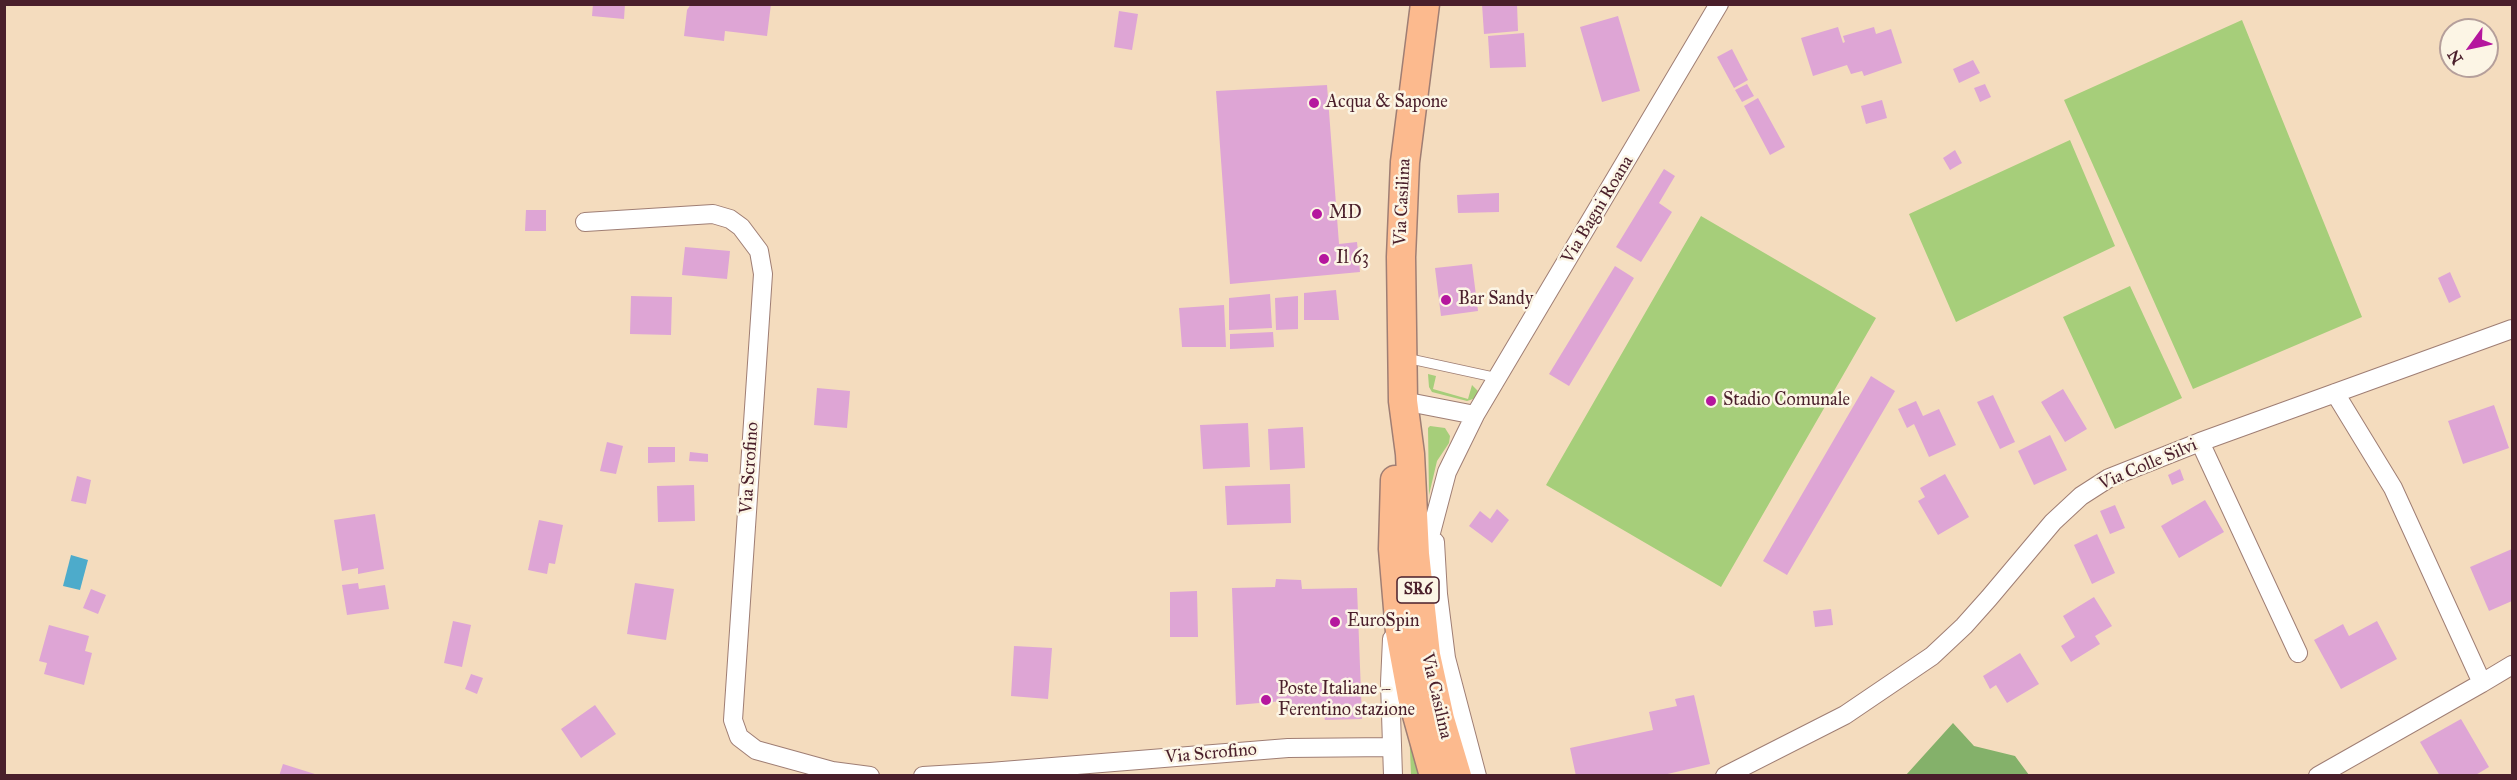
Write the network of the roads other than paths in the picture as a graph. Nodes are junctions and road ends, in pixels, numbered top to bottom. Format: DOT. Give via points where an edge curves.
graph roads {
  1 [pos="1425,4"];
  2 [pos="1719,4"];
  3 [pos="585,222"];
  4 [pos="2512,329"];
  5 [pos="1402,357"];
  6 [pos="1498,378"];
  7 [pos="2335,393"];
  8 [pos="1403,401"];
  9 [pos="1475,415"];
  10 [pos="2200,442"];
  11 [pos="1434,525"];
  12 [pos="1418,584"];
  13 [pos="1397,605"];
  14 [pos="2298,653"];
  15 [pos="2512,665"];
  16 [pos="2482,683"];
  17 [pos="1436,704"];
  18 [pos="1392,747"];
  19 [pos="870,776"];
  20 [pos="923,776"];
  21 [pos="1393,776"];
  22 [pos="1434,776"];
  23 [pos="1446,776"];
  24 [pos="1457,776"];
  25 [pos="1477,776"];
  26 [pos="1725,776"];
  27 [pos="2318,776"];
  1 -- 5 [label="main road, Via Casilina / SR6" via="1405,162"];
  2 -- 6 [label="street, Via Bagni Roana"];
  3 -- 19 [label="street, Via Scrofino" via="713,214 736,223 755,244 763,274 733,720 739,737 756,750 825,769"];
  4 -- 7 [label="street, Via Colle Silvi"];
  5 -- 6 [label="lane"];
  5 -- 8 [label="main road, Via Casilina / SR6"];
  6 -- 9 [label="street, Via Bagni Roana"];
  7 -- 10 [label="street, Via Colle Silvi"];
  7 -- 16 [label="street" via="2392,488"];
  8 -- 9 [label="street"];
  8 -- 12 [label="main road, Via Casilina / SR6"];
  8 -- 13 [label="main road, Via Casilina / SR6" via="1393,520"];
  9 -- 11 [label="street, Via Bagni Roana" via="1447,472"];
  10 -- 14 [label="street"];
  10 -- 26 [label="street, Via Colle Silvi" via="2118,473 2081,496 2052,522 1983,605 1932,656 1839,718"];
  11 -- 12 [label="street, Via Bagni Roana"];
  11 -- 25 [label="street" via="1445,650"];
  12 -- 17 [label="main road, Via Casilina / SR6"];
  13 -- 18 [label="street" via="1391,667"];
  13 -- 22 [label="main road, Via Casilina / SR6" via="1412,697"];
  15 -- 16 [label="street"];
  16 -- 27 [label="street"];
  17 -- 23 [label="street"];
  17 -- 24 [label="main road, Via Casilina / SR6"];
  18 -- 20 [label="street, Via Scrofino" via="1287,748"];
  18 -- 21 [label="street"];
}
